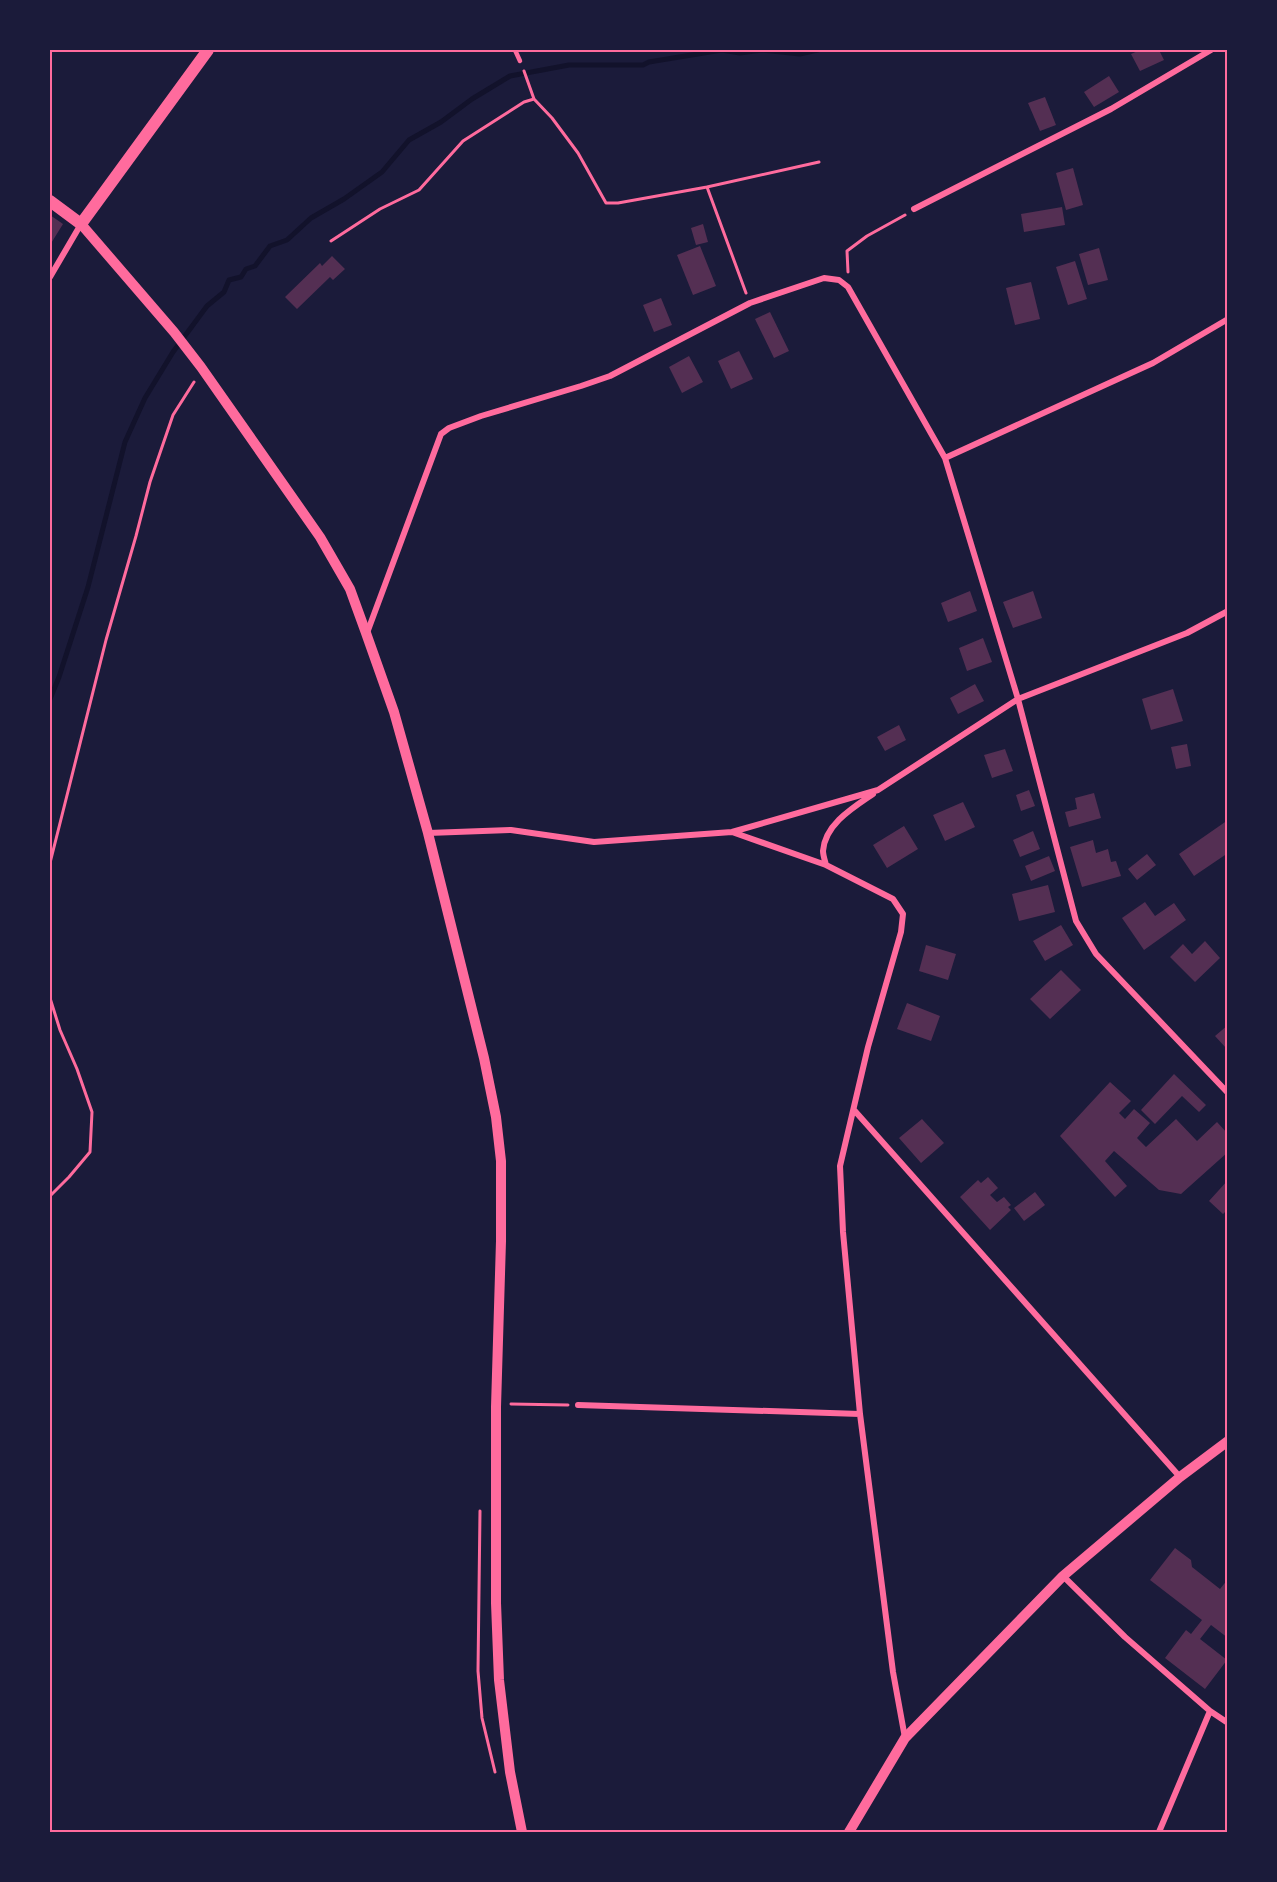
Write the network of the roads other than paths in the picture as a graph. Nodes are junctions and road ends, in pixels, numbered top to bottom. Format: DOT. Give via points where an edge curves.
graph roads {
  1 [pos="208,50"];
  2 [pos="514,50"];
  3 [pos="1211,50"];
  4 [pos="520,61"];
  5 [pos="50,201"];
  6 [pos="914,210"];
  7 [pos="81,224"];
  8 [pos="50,277"];
  9 [pos="1227,319"];
  10 [pos="945,458"];
  11 [pos="1227,611"];
  12 [pos="366,633"];
  13 [pos="1018,699"];
  14 [pos="878,790"];
  15 [pos="732,832"];
  16 [pos="428,833"];
  17 [pos="825,865"];
  18 [pos="1227,1094"];
  19 [pos="854,1110"];
  20 [pos="578,1405"];
  21 [pos="860,1414"];
  22 [pos="1227,1441"];
  23 [pos="1180,1477"];
  24 [pos="1063,1576"];
  25 [pos="1210,1711"];
  26 [pos="1227,1723"];
  27 [pos="905,1738"];
  28 [pos="522,1833"];
  29 [pos="849,1833"];
  30 [pos="1159,1833"];
  1 -- 7 [label="main road"];
  2 -- 4 [label="lane"];
  3 -- 6 [label="street" via="1111,109"];
  5 -- 7 [label="main road"];
  7 -- 8 [label="street"];
  7 -- 12 [label="street" via="201,367 320,537 350,589"];
  9 -- 10 [label="street" via="1153,363"];
  10 -- 12 [label="street" via="848,287 839,280 824,278 750,303 610,376 448,428 441,434"];
  10 -- 13 [label="street"];
  11 -- 13 [label="street" via="1187,633"];
  12 -- 16 [label="street" via="394,712"];
  13 -- 14 [label="street"];
  13 -- 18 [label="street" via="1076,921 1096,954"];
  14 -- 15 [label="street"];
  14 -- 17 [label="street" via="836,823 826,839"];
  15 -- 16 [label="street" via="594,842 511,830"];
  15 -- 17 [label="street"];
  16 -- 28 [label="street" via="484,1058 501,1161 496,1603 499,1680"];
  17 -- 19 [label="street" via="893,899 903,914"];
  19 -- 21 [label="street" via="840,1166"];
  19 -- 23 [label="street"];
  20 -- 21 [label="street"];
  21 -- 27 [label="street" via="892,1672"];
  22 -- 23 [label="street"];
  23 -- 24 [label="street"];
  24 -- 25 [label="street"];
  24 -- 27 [label="street"];
  25 -- 26 [label="street"];
  25 -- 30 [label="street"];
  27 -- 29 [label="street"];
}
